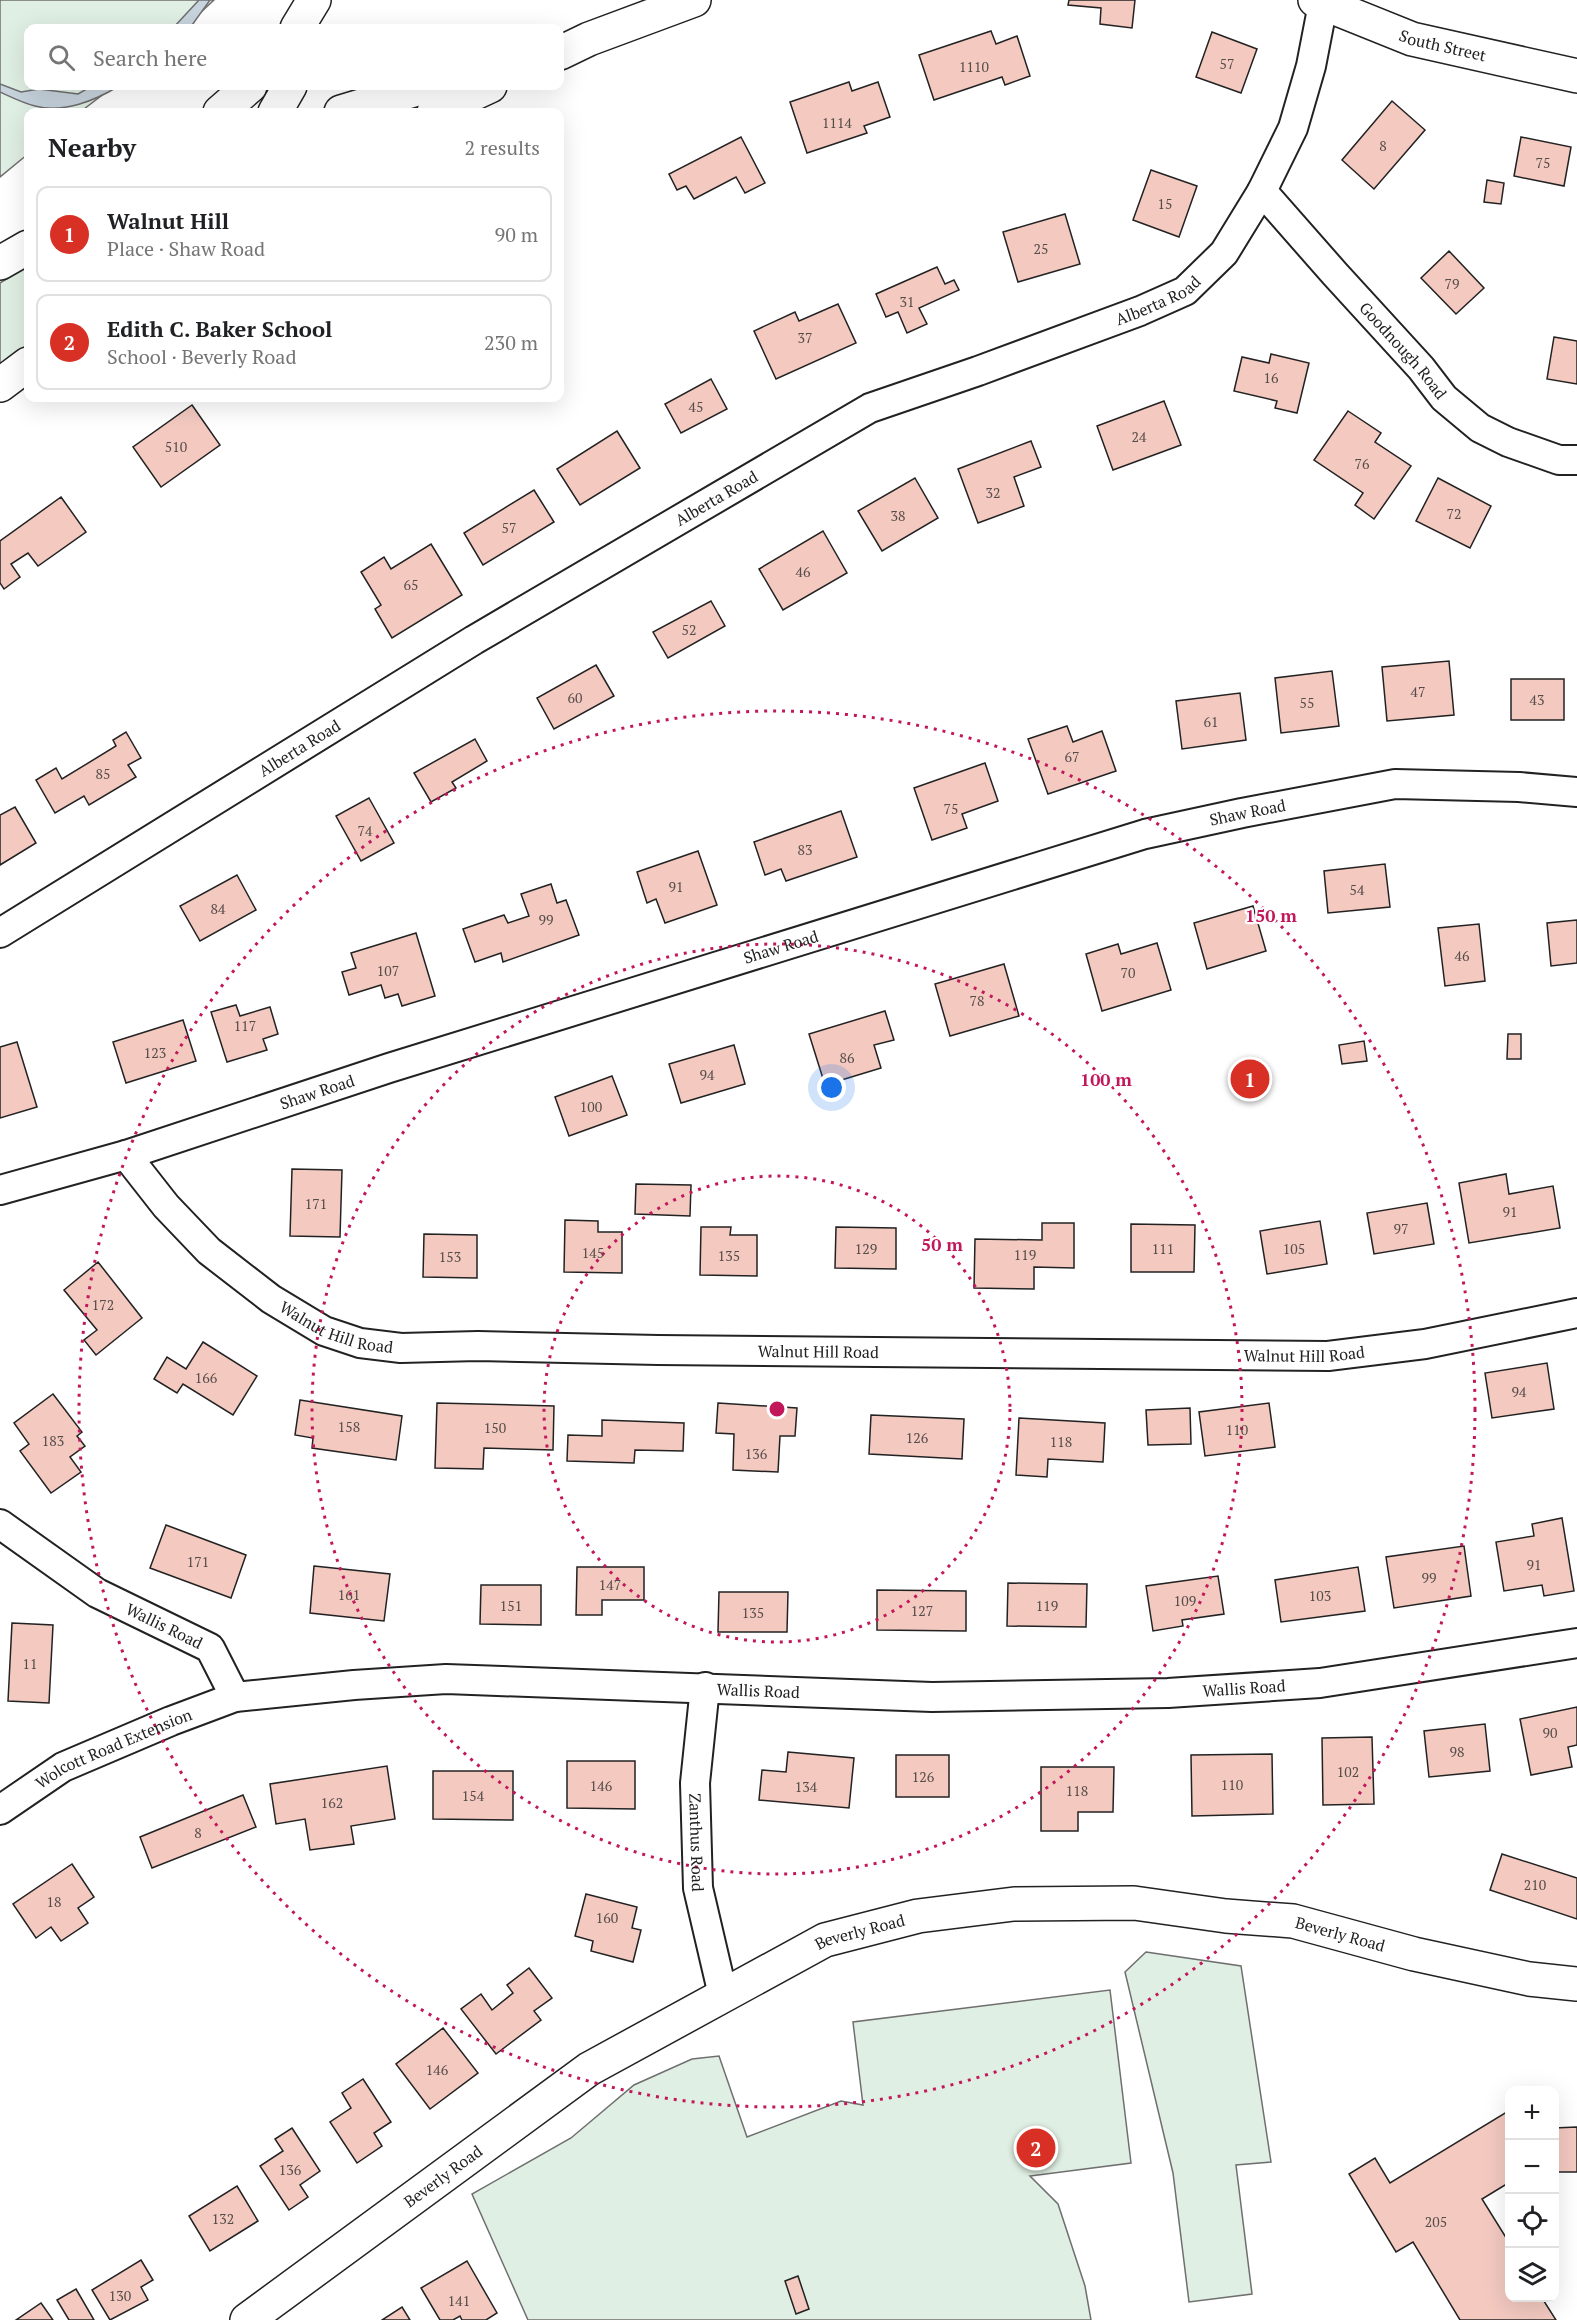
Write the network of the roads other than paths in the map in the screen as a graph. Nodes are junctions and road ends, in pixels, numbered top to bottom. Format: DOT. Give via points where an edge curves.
graph roads {
  1 [pos="314,0"];
  2 [pos="327,0"];
  3 [pos="694,0"];
  4 [pos="1319,2"];
  5 [pos="299,24"];
  6 [pos="319,24"];
  7 [pos="574,44"];
  8 [pos="1577,76"];
  9 [pos="245,90"];
  10 [pos="288,90"];
  11 [pos="414,90"];
  12 [pos="481,90"];
  13 [pos="225,108"];
  14 [pos="277,108"];
  15 [pos="354,108"];
  16 [pos="443,108"];
  17 [pos="1262,190"];
  18 [pos="24,244"];
  19 [pos="24,249"];
  20 [pos="0,261"];
  21 [pos="24,367"];
  22 [pos="0,385"];
  23 [pos="1577,460"];
  24 [pos="1577,792"];
  25 [pos="0,933"];
  26 [pos="126,1155"];
  27 [pos="0,1190"];
  28 [pos="1577,1313"];
  29 [pos="0,1524"];
  30 [pos="1577,1642"];
  31 [pos="705,1687"];
  32 [pos="235,1697"];
  33 [pos="0,1810"];
  34 [pos="1577,1984"];
  35 [pos="723,1995"];
  36 [pos="247,2320"];
  1 -- 5 [label="street"];
  2 -- 6 [label="street"];
  3 -- 7 [label="street"];
  4 -- 8 [label="street, South Street" via="1412,39"];
  4 -- 17 [label="street, Alberta Road" via="1311,66 1293,128"];
  9 -- 13 [label="street"];
  10 -- 14 [label="street"];
  11 -- 15 [label="street"];
  12 -- 16 [label="street"];
  17 -- 23 [label="street, Goodnough Road" via="1444,398 1480,428 1508,442 1559,459"];
  17 -- 25 [label="street, Alberta Road" via="1224,253 1185,291 1140,311 870,408 474,640"];
  18 -- 20 [label="street"];
  19 -- 20 [label="street"];
  21 -- 22 [label="street"];
  24 -- 26 [label="street, Shaw Road" via="1395,784 1145,834 389,1068"];
  26 -- 27 [label="street, Shaw Road"];
  26 -- 28 [label="street, Walnut Hill Road" via="166,1206 209,1251 271,1299 324,1331 360,1343 401,1348 1328,1356 1425,1344"];
  29 -- 32 [label="street, Wallis Road" via="97,1593 210,1648"];
  30 -- 31 [label="street, Wallis Road" via="1320,1683 1168,1693 932,1696"];
  31 -- 32 [label="street, Wallis Road" via="446,1679"];
  31 -- 35 [label="street, Zanthus Road" via="695,1783 698,1888"];
  32 -- 33 [label="street, Wolcott Road Extension" via="63,1767"];
  34 -- 35 [label="street, Beverly Road" via="1529,1979 1414,1954 1293,1921 1134,1904 1014,1904 918,1916 825,1940"];
  35 -- 36 [label="street, Beverly Road" via="589,2069"];
}
